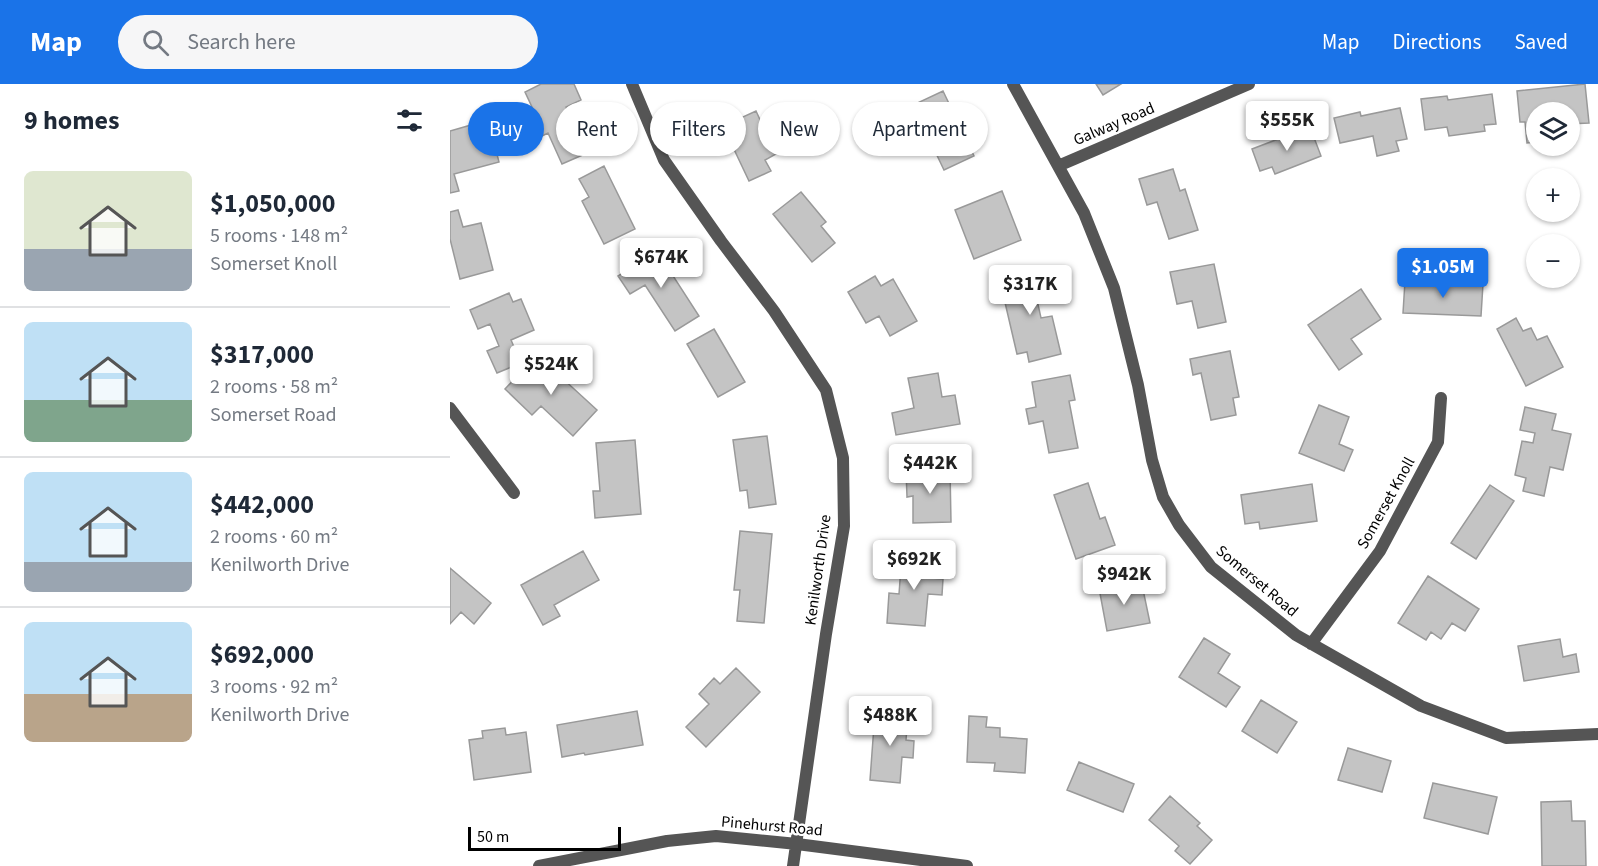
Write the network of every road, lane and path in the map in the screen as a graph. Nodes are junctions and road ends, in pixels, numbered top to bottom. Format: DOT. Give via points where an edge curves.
graph roads {
  1 [pos="632,84"];
  2 [pos="1013,84"];
  3 [pos="1249,84"];
  4 [pos="1058,166"];
  5 [pos="1441,398"];
  6 [pos="450,408"];
  7 [pos="514,494"];
  8 [pos="1311,644"];
  9 [pos="1598,734"];
  10 [pos="797,843"];
  11 [pos="539,866"];
  12 [pos="793,866"];
  13 [pos="967,866"];
  1 -- 10 [label="street, Kenilworth Drive" via="664,160 826,390 843,458 844,526"];
  2 -- 4 [label="street, Somerset Road"];
  3 -- 4 [label="street, Galway Road"];
  4 -- 8 [label="street, Somerset Road" via="1084,213 1113,288 1163,497 1211,567"];
  5 -- 8 [label="street, Somerset Knoll" via="1438,442 1428,462 1380,551"];
  6 -- 7 [label="street"];
  8 -- 9 [label="street, Somerset Road" via="1421,706 1506,738"];
  10 -- 11 [label="street, Pinehurst Road" via="704,837"];
  10 -- 12 [label="street, Kenilworth Drive"];
  10 -- 13 [label="street, Pinehurst Road"];
}
